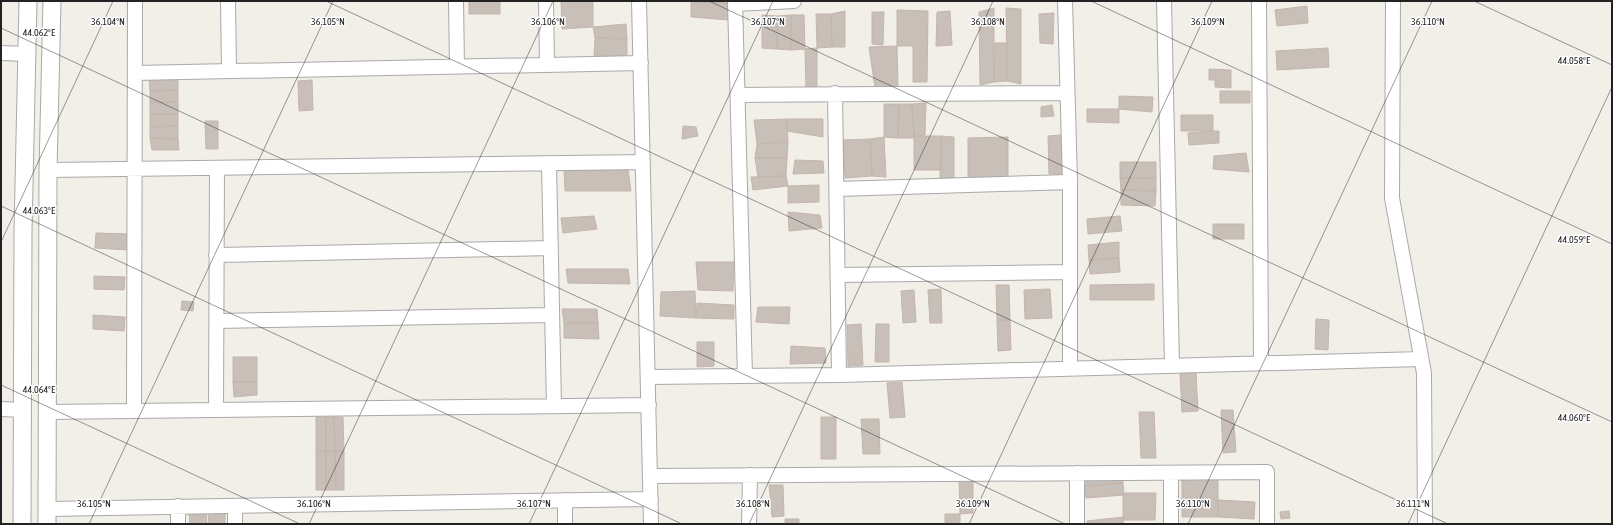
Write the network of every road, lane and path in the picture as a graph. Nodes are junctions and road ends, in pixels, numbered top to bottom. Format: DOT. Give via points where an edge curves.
graph roads {
  1 [pos="28,1"];
  2 [pos="52,1"];
  3 [pos="135,1"];
  4 [pos="228,1"];
  5 [pos="456,1"];
  6 [pos="546,1"];
  7 [pos="639,1"];
  8 [pos="794,1"];
  9 [pos="1065,1"];
  10 [pos="1164,1"];
  11 [pos="1259,1"];
  12 [pos="1393,1"];
  13 [pos="735,2"];
  14 [pos="1,53"];
  15 [pos="27,54"];
  16 [pos="640,63"];
  17 [pos="547,65"];
  18 [pos="457,67"];
  19 [pos="229,71"];
  20 [pos="135,73"];
  21 [pos="835,93"];
  22 [pos="1067,93"];
  23 [pos="738,94"];
  24 [pos="643,162"];
  25 [pos="549,163"];
  26 [pos="217,168"];
  27 [pos="135,169"];
  28 [pos="48,170"];
  29 [pos="1070,182"];
  30 [pos="837,189"];
  31 [pos="551,248"];
  32 [pos="216,255"];
  33 [pos="1070,272"];
  34 [pos="838,275"];
  35 [pos="552,315"];
  36 [pos="217,320"];
  37 [pos="1421,359"];
  38 [pos="1261,363"];
  39 [pos="1172,365"];
  40 [pos="1070,368"];
  41 [pos="839,375"];
  42 [pos="745,376"];
  43 [pos="648,377"];
  44 [pos="649,405"];
  45 [pos="554,406"];
  46 [pos="1,409"];
  47 [pos="22,410"];
  48 [pos="216,410"];
  49 [pos="134,411"];
  50 [pos="48,412"];
  51 [pos="1077,473"];
  52 [pos="1171,473"];
  53 [pos="750,475"];
  54 [pos="651,476"];
  55 [pos="651,499"];
  56 [pos="565,500"];
  57 [pos="178,506"];
  58 [pos="234,506"];
  59 [pos="48,516"];
  60 [pos="22,524"];
  61 [pos="178,524"];
  62 [pos="235,524"];
  63 [pos="565,524"];
  64 [pos="652,524"];
  65 [pos="749,524"];
  66 [pos="1077,524"];
  67 [pos="1171,524"];
  68 [pos="1267,524"];
  69 [pos="1425,524"];
  1 -- 15 [label="street"];
  2 -- 28 [label="street"];
  3 -- 20 [label="street"];
  4 -- 19 [label="street"];
  5 -- 18 [label="street"];
  6 -- 17 [label="street"];
  7 -- 16 [label="street"];
  8 -- 13 [label="street"];
  9 -- 22 [label="street"];
  10 -- 39 [label="street"];
  11 -- 38 [label="street"];
  12 -- 37 [label="street" via="1392,198"];
  13 -- 23 [label="street"];
  14 -- 15 [label="street"];
  15 -- 47 [label="street"];
  16 -- 17 [label="street"];
  16 -- 24 [label="street"];
  17 -- 18 [label="street"];
  18 -- 19 [label="street"];
  19 -- 20 [label="street"];
  20 -- 27 [label="street"];
  21 -- 22 [label="street"];
  21 -- 23 [label="street"];
  21 -- 30 [label="street"];
  22 -- 29 [label="street"];
  23 -- 42 [label="street"];
  24 -- 25 [label="street"];
  24 -- 43 [label="street"];
  25 -- 26 [label="street"];
  25 -- 31 [label="street"];
  26 -- 27 [label="street"];
  26 -- 32 [label="street"];
  27 -- 28 [label="street"];
  27 -- 49 [label="street"];
  28 -- 50 [label="street"];
  29 -- 30 [label="street"];
  29 -- 33 [label="street"];
  30 -- 34 [label="street"];
  31 -- 32 [label="street"];
  31 -- 35 [label="street"];
  32 -- 36 [label="street"];
  33 -- 34 [label="street"];
  33 -- 40 [label="street"];
  34 -- 41 [label="street"];
  35 -- 36 [label="street"];
  35 -- 45 [label="street"];
  36 -- 48 [label="street"];
  37 -- 38 [label="street"];
  37 -- 69 [label="street" via="1424,373"];
  38 -- 39 [label="street"];
  39 -- 40 [label="street"];
  40 -- 41 [label="street"];
  41 -- 42 [label="street"];
  42 -- 43 [label="street"];
  43 -- 44 [label="street"];
  44 -- 45 [label="street"];
  44 -- 54 [label="street"];
  45 -- 48 [label="street"];
  46 -- 47 [label="street"];
  47 -- 60 [label="street"];
  48 -- 49 [label="street"];
  49 -- 50 [label="street"];
  50 -- 59 [label="street"];
  51 -- 52 [label="street"];
  51 -- 53 [label="street"];
  51 -- 66 [label="street"];
  52 -- 67 [label="street"];
  52 -- 68 [label="street" via="1267,472"];
  53 -- 54 [label="street"];
  53 -- 65 [label="street"];
  54 -- 55 [label="street"];
  55 -- 56 [label="street"];
  55 -- 64 [label="street"];
  56 -- 58 [label="street"];
  56 -- 63 [label="street"];
  57 -- 58 [label="street"];
  57 -- 59 [label="street"];
  57 -- 61 [label="street"];
  58 -- 62 [label="street"];
}
